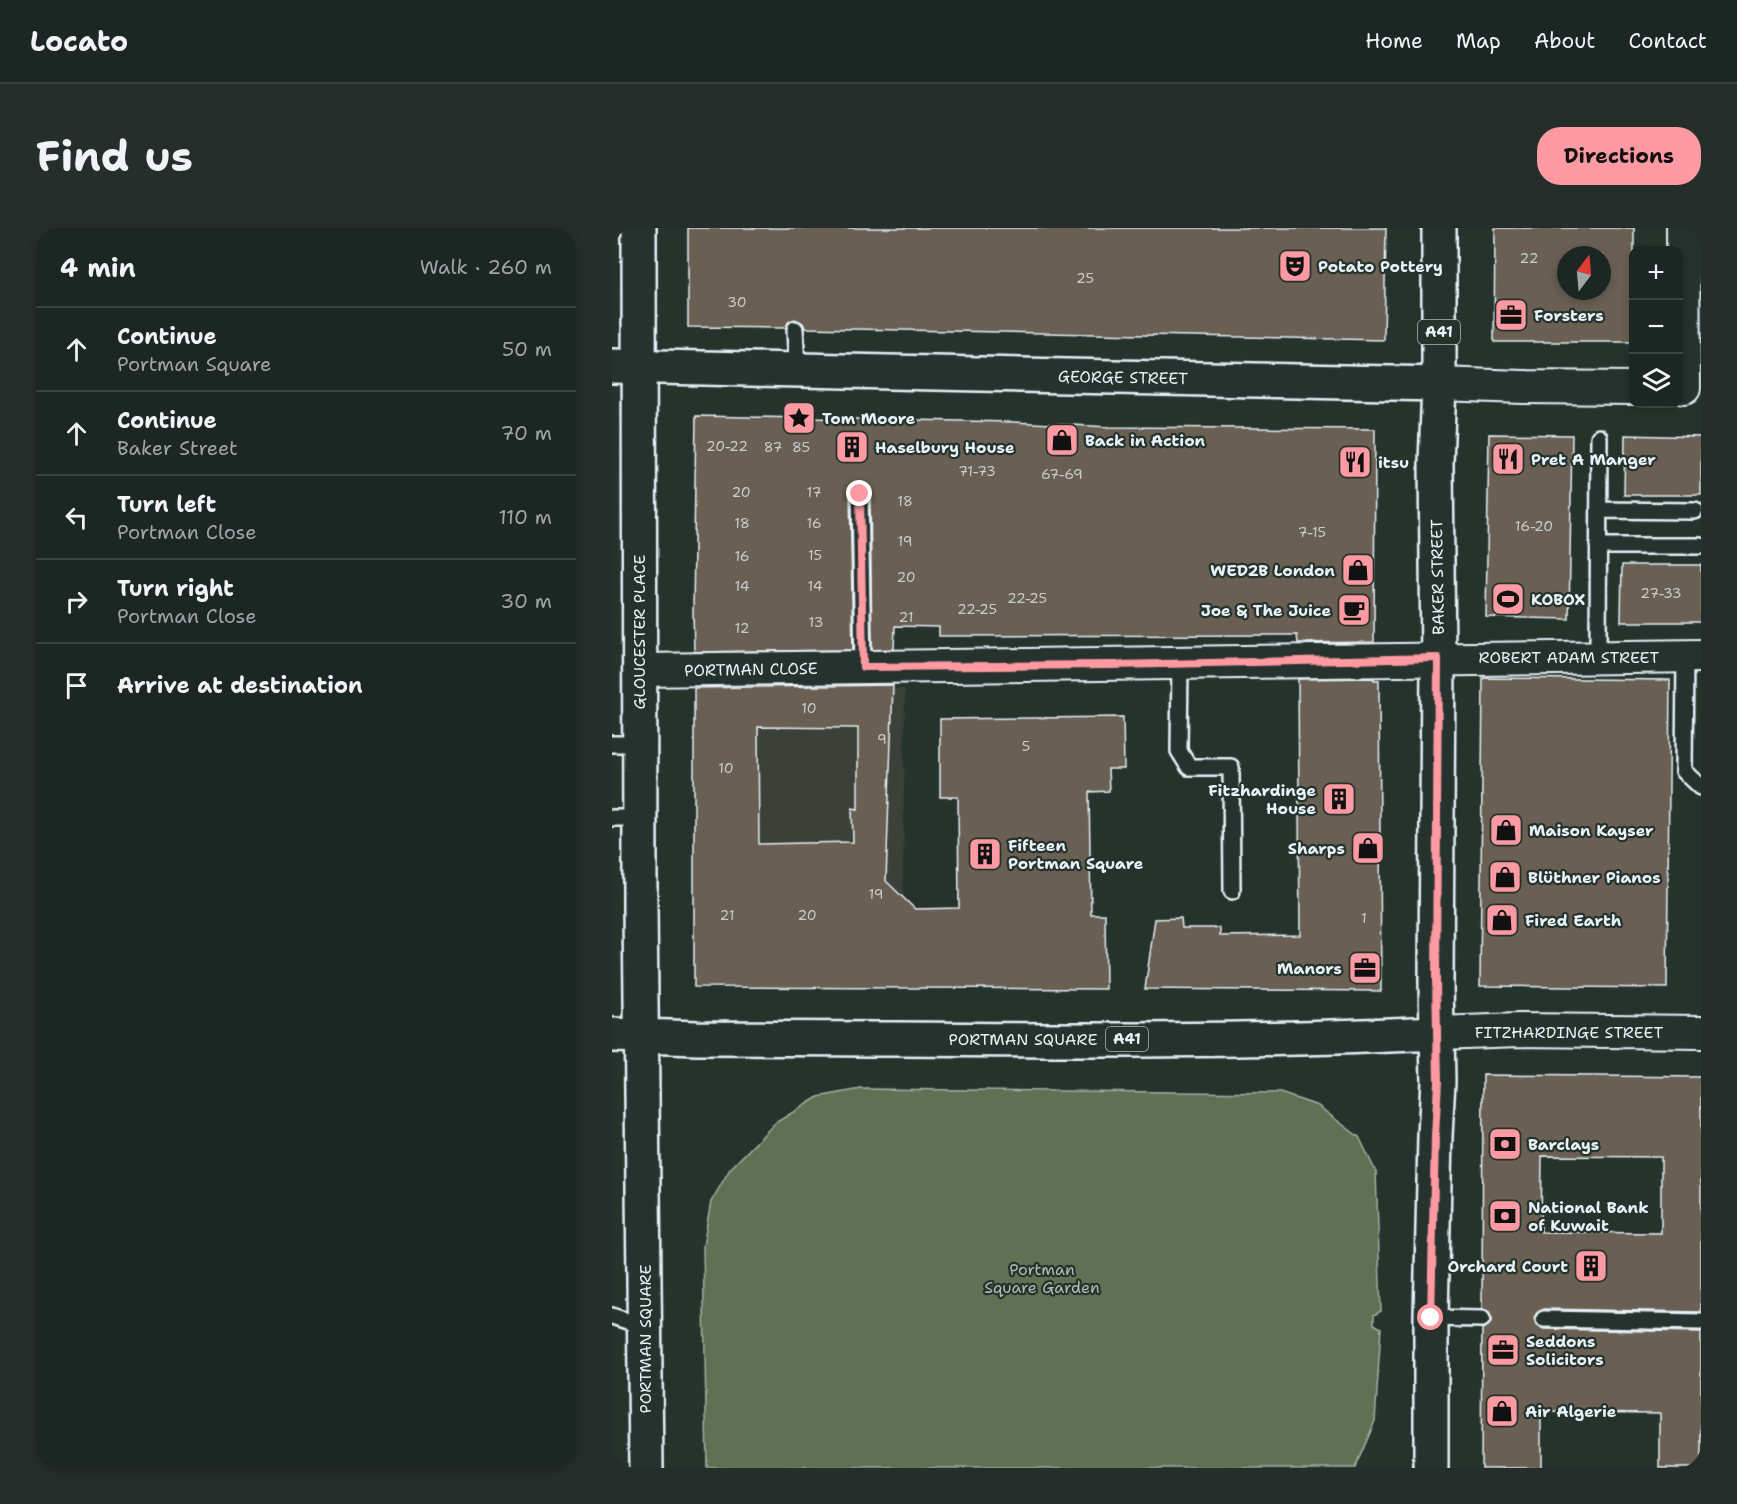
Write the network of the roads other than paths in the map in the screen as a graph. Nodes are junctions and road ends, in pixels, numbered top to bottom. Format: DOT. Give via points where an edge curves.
graph roads {
  1 [pos="639,228"];
  2 [pos="1439,228"];
  3 [pos="1683,228"];
  4 [pos="795,329"];
  5 [pos="626,366"];
  6 [pos="797,369"];
  7 [pos="1439,384"];
  8 [pos="1629,388"];
  9 [pos="1688,388"];
  10 [pos="1599,437"];
  11 [pos="860,494"];
  12 [pos="1599,510"];
  13 [pos="1695,511"];
  14 [pos="1598,546"];
  15 [pos="1701,546"];
  16 [pos="1693,656"];
  17 [pos="1598,657"];
  18 [pos="1438,658"];
  19 [pos="1179,663"];
  20 [pos="863,667"];
  21 [pos="640,670"];
  22 [pos="626,744"];
  23 [pos="1701,787"];
  24 [pos="626,818"];
  25 [pos="1232,891"];
  26 [pos="1701,1032"];
  27 [pos="1438,1033"];
  28 [pos="627,1036"];
  29 [pos="612,1316"];
  30 [pos="1431,1318"];
  31 [pos="1482,1319"];
  32 [pos="1544,1319"];
  33 [pos="1701,1322"];
  34 [pos="645,1327"];
  35 [pos="646,1468"];
  36 [pos="1431,1468"];
  1 -- 5 [label="main road, GLOUCESTER PLACE"];
  2 -- 7 [label="main road, BAKER STREET / A41"];
  3 -- 9 [label="street"];
  4 -- 6 [label="lane"];
  5 -- 6 [label="main road, GEORGE STREET"];
  5 -- 21 [label="main road, GLOUCESTER PLACE"];
  6 -- 7 [label="main road, GEORGE STREET"];
  7 -- 8 [label="street, GEORGE STREET"];
  7 -- 18 [label="main road, BAKER STREET / A41"];
  10 -- 12 [label="lane"];
  11 -- 20 [label="lane"];
  12 -- 13 [label="lane"];
  12 -- 14 [label="lane"];
  14 -- 15 [label="lane"];
  14 -- 17 [label="lane"];
  16 -- 17 [label="street, ROBERT ADAM STREET"];
  16 -- 23 [label="lane" via="1684,771"];
  17 -- 18 [label="street, ROBERT ADAM STREET"];
  18 -- 19 [label="street, PORTMAN CLOSE"];
  18 -- 27 [label="main road, BAKER STREET / A41"];
  19 -- 20 [label="street, PORTMAN CLOSE"];
  19 -- 25 [label="lane" via="1179,751 1189,767 1231,767"];
  20 -- 21 [label="street, PORTMAN CLOSE"];
  21 -- 22 [label="main road, GLOUCESTER PLACE"];
  22 -- 24 [label="main road, GLOUCESTER PLACE"];
  24 -- 28 [label="main road, GLOUCESTER PLACE"];
  26 -- 27 [label="street, FITZHARDINGE STREET"];
  27 -- 28 [label="main road, PORTMAN SQUARE / A41" via="1348,1038 1043,1040"];
  27 -- 30 [label="main road, A41"];
  28 -- 34 [label="main road, PORTMAN SQUARE"];
  29 -- 34 [label="lane"];
  30 -- 31 [label="lane"];
  30 -- 36 [label="main road, A41"];
  32 -- 33 [label="lane"];
  34 -- 35 [label="main road, PORTMAN SQUARE"];
}
